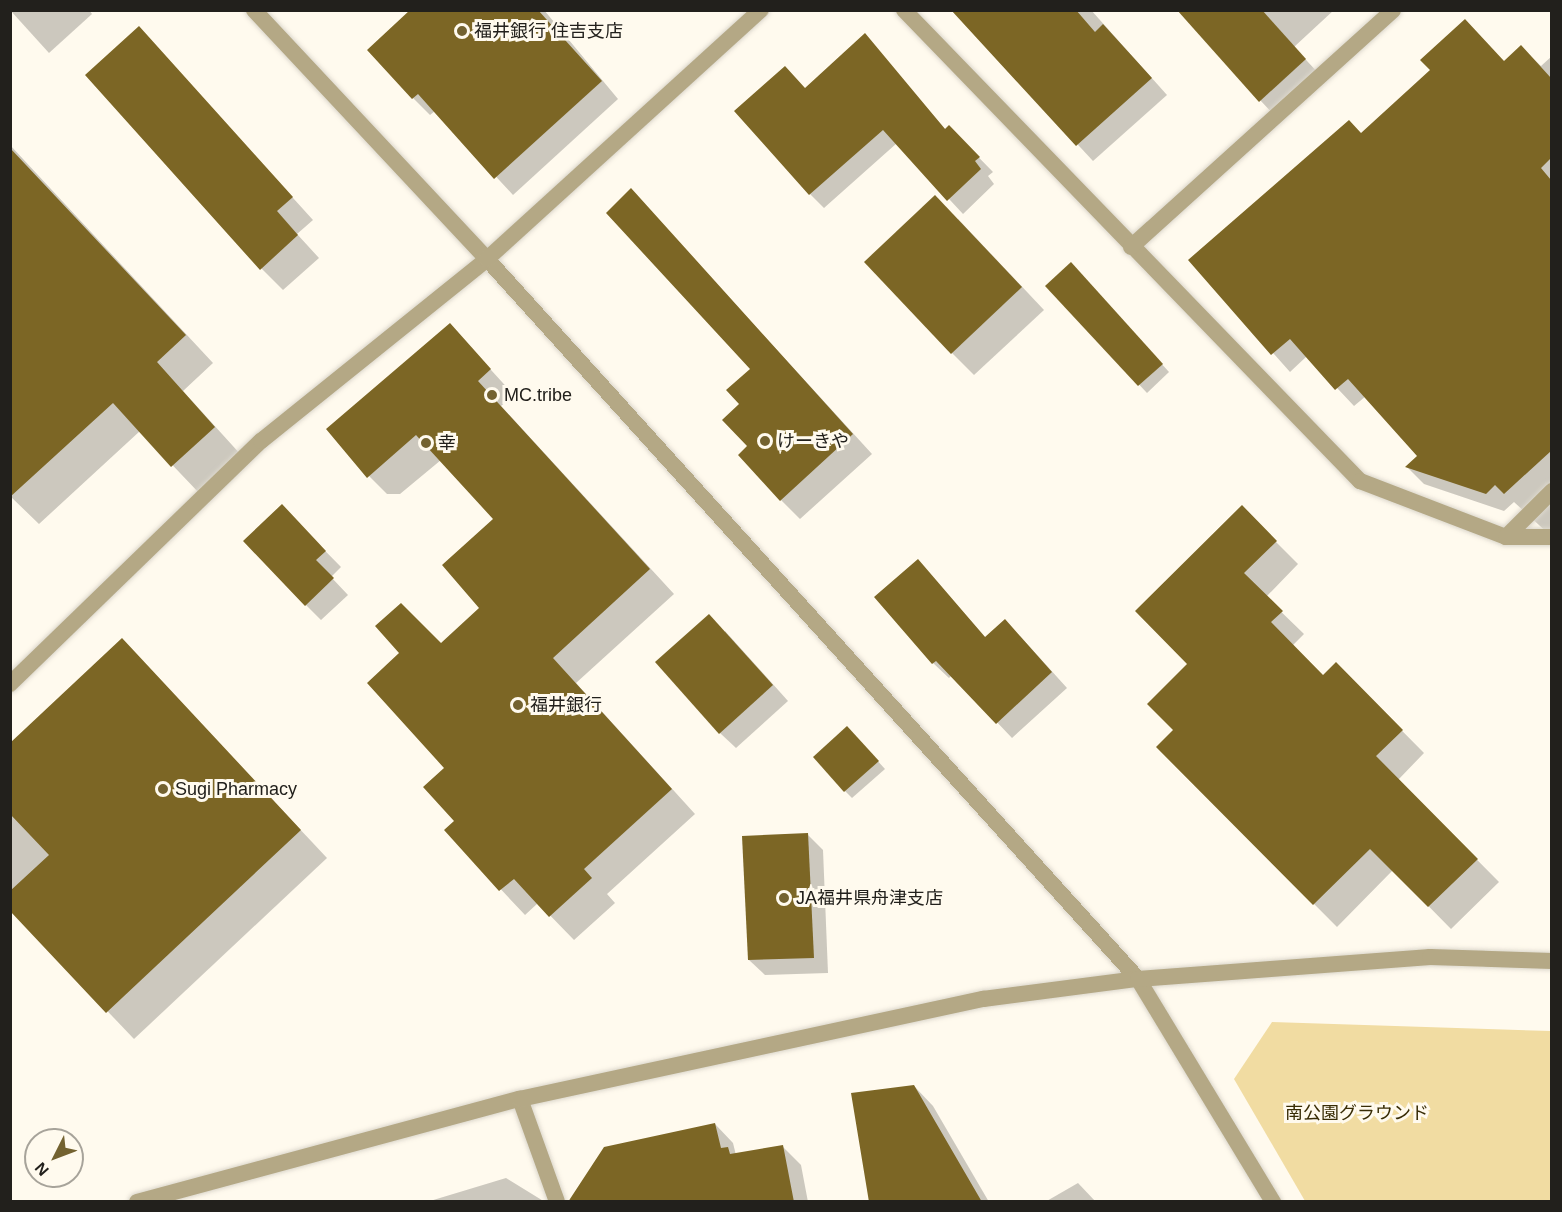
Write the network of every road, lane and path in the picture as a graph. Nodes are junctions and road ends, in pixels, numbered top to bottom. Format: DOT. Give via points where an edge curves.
graph roads {
  1 [pos="254,10"];
  2 [pos="760,10"];
  3 [pos="904,10"];
  4 [pos="1393,10"];
  5 [pos="1131,247"];
  6 [pos="487,259"];
  7 [pos="1551,491"];
  8 [pos="1506,537"];
  9 [pos="1551,537"];
  10 [pos="10,684"];
  11 [pos="1551,961"];
  12 [pos="1138,979"];
  13 [pos="520,1099"];
  14 [pos="137,1202"];
  15 [pos="557,1202"];
  16 [pos="1273,1202"];
  1 -- 6 [label="street"];
  2 -- 6 [label="street"];
  3 -- 5 [label="street"];
  4 -- 5 [label="street"];
  5 -- 8 [label="street" via="1360,481"];
  6 -- 10 [label="street" via="261,441"];
  6 -- 12 [label="street"];
  7 -- 8 [label="street"];
  8 -- 9 [label="street"];
  11 -- 12 [label="street" via="1431,957"];
  12 -- 13 [label="street" via="983,999"];
  12 -- 16 [label="street"];
  13 -- 14 [label="street"];
  13 -- 15 [label="street"];
}
